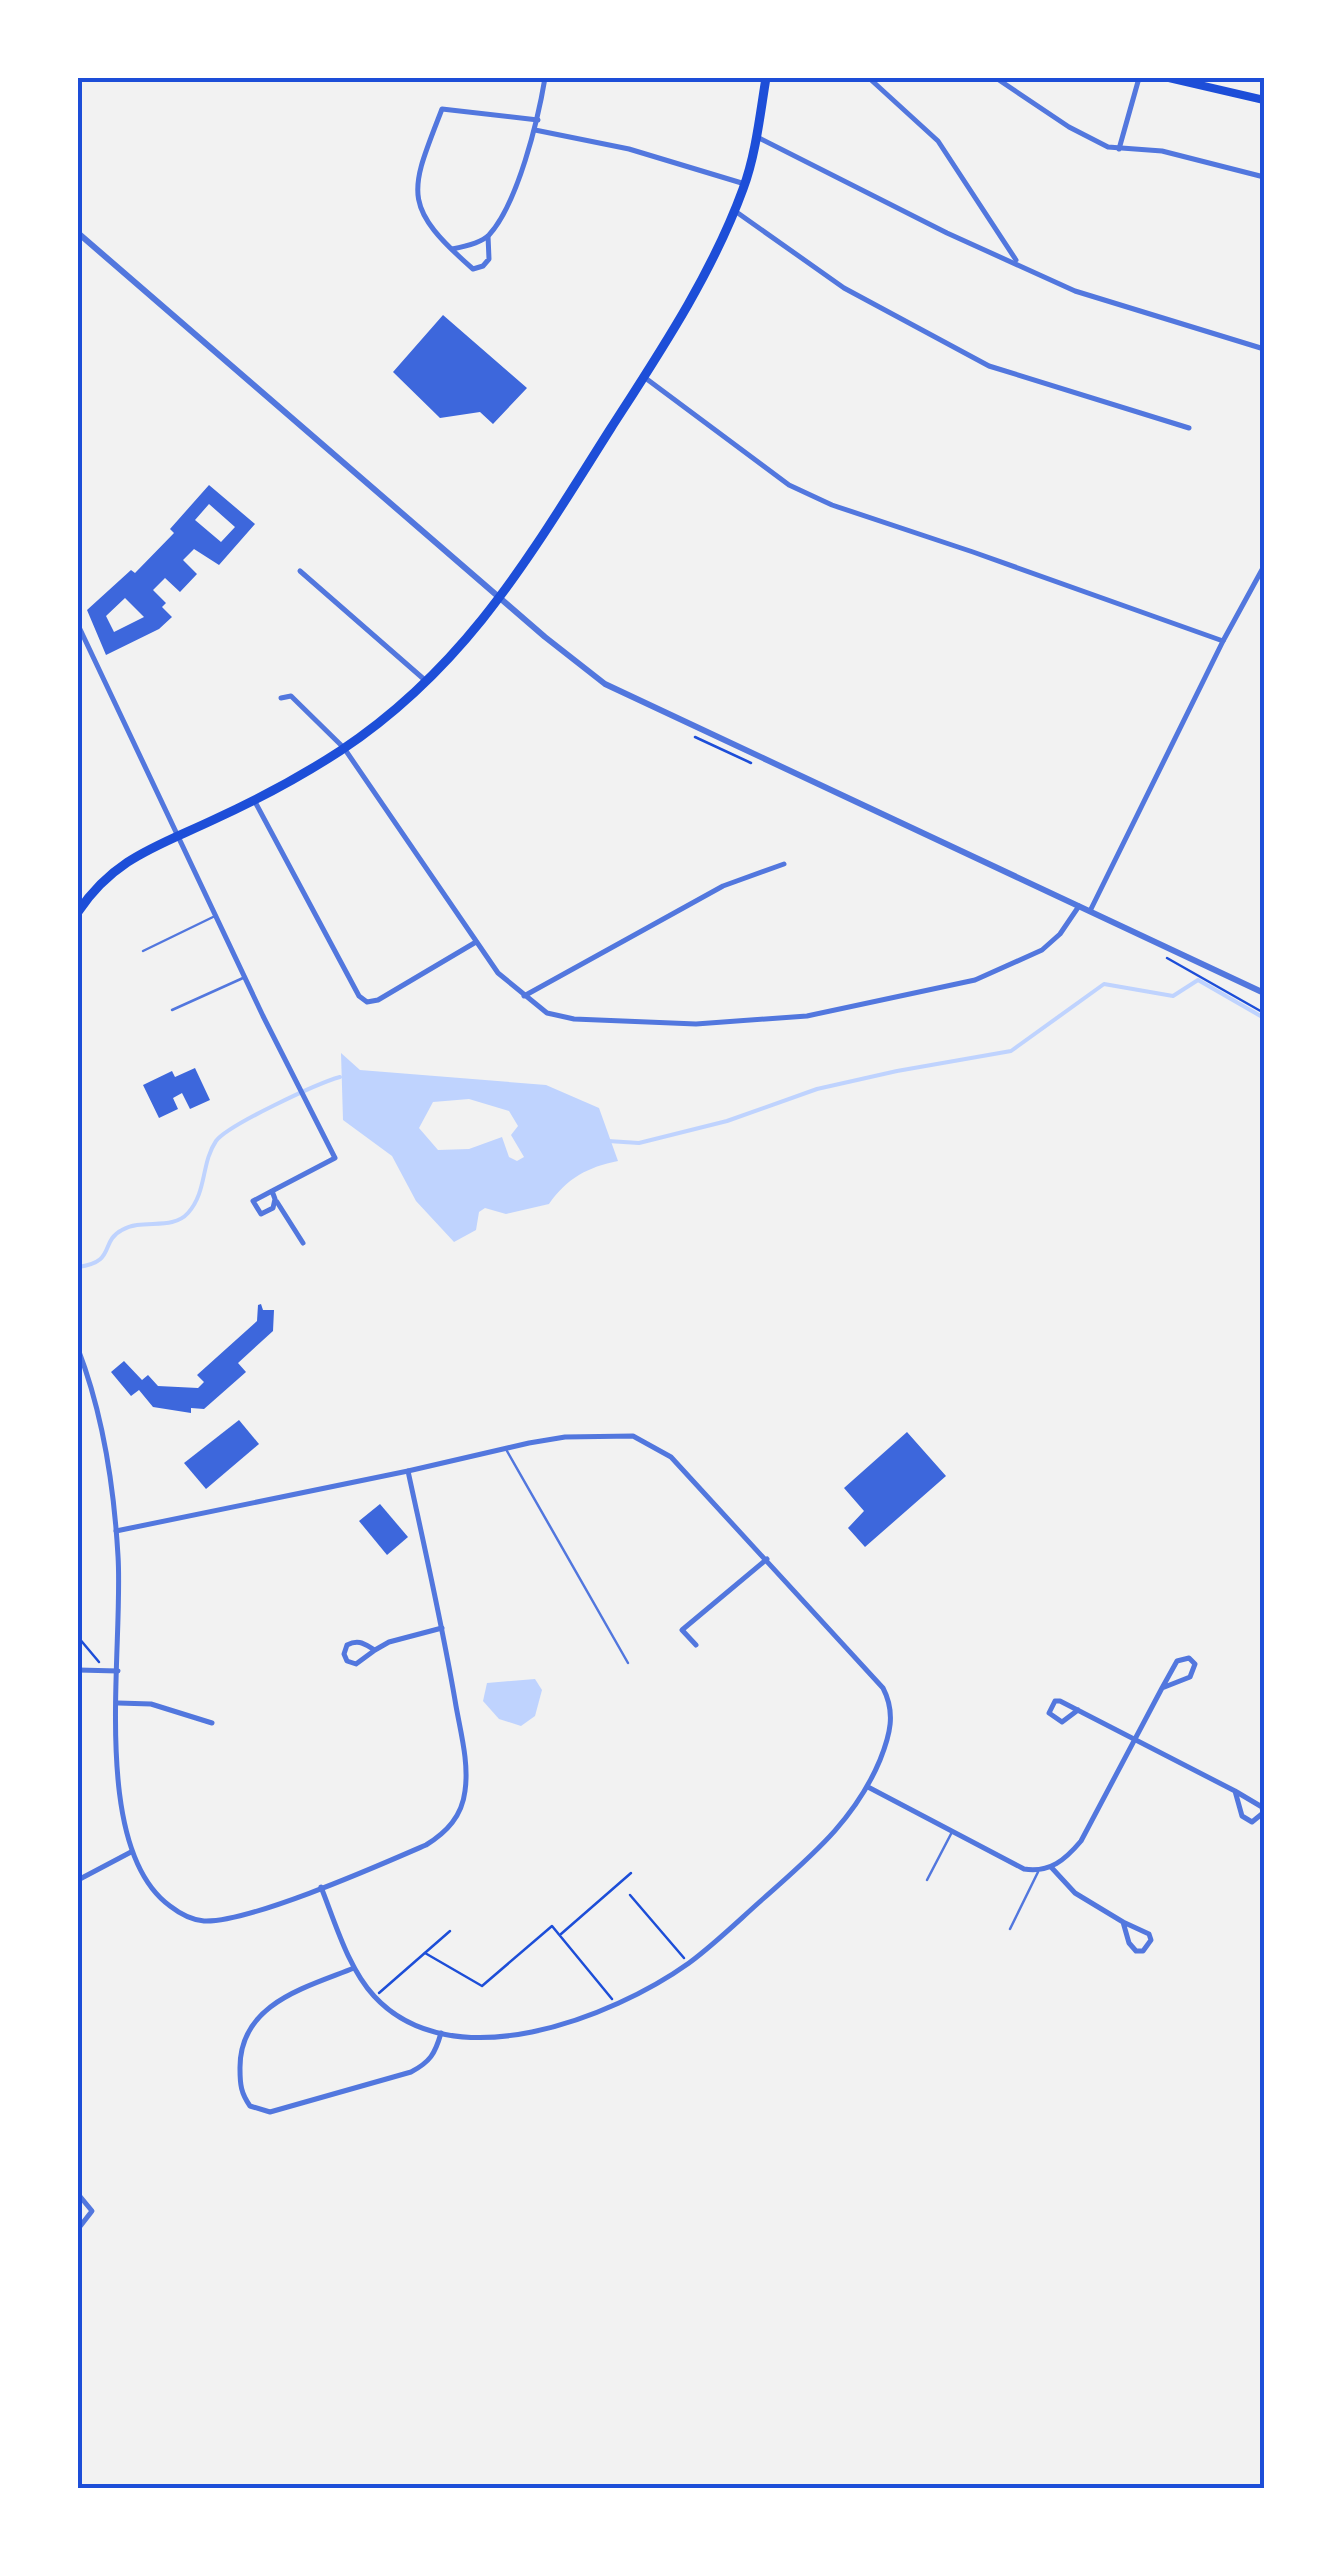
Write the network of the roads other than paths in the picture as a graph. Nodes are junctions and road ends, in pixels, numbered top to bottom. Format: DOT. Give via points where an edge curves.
graph roads {
  1 [pos="545,78"];
  2 [pos="766,78"];
  3 [pos="869,78"];
  4 [pos="996,78"];
  5 [pos="1139,78"];
  6 [pos="1169,78"];
  7 [pos="1264,100"];
  8 [pos="538,120"];
  9 [pos="535,130"];
  10 [pos="756,136"];
  11 [pos="1119,149"];
  12 [pos="1264,177"];
  13 [pos="745,184"];
  14 [pos="734,211"];
  15 [pos="78,232"];
  16 [pos="488,236"];
  17 [pos="452,249"];
  18 [pos="1022,265"];
  19 [pos="1264,349"];
  20 [pos="644,376"];
  21 [pos="1189,428"];
  22 [pos="1264,566"];
  23 [pos="300,571"];
  24 [pos="501,599"];
  25 [pos="78,625"];
  26 [pos="1222,642"];
  27 [pos="426,681"];
  28 [pos="281,698"];
  29 [pos="344,748"];
  30 [pos="254,800"];
  31 [pos="178,836"];
  32 [pos="784,864"];
  33 [pos="1079,906"];
  34 [pos="1090,911"];
  35 [pos="78,912"];
  36 [pos="216,916"];
  37 [pos="476,942"];
  38 [pos="143,952"];
  39 [pos="245,977"];
  40 [pos="1264,993"];
  41 [pos="524,996"];
  42 [pos="172,1010"];
  43 [pos="272,1191"];
  44 [pos="275,1200"];
  45 [pos="302,1243"];
  46 [pos="78,1348"];
  47 [pos="506,1448"];
  48 [pos="408,1472"];
  49 [pos="116,1531"];
  50 [pos="767,1559"];
  51 [pos="442,1628"];
  52 [pos="696,1645"];
  53 [pos="374,1650"];
  54 [pos="628,1662"];
  55 [pos="78,1670"];
  56 [pos="118,1671"];
  57 [pos="1162,1688"];
  58 [pos="118,1703"];
  59 [pos="1078,1710"];
  60 [pos="212,1723"];
  61 [pos="1136,1738"];
  62 [pos="868,1787"];
  63 [pos="1235,1791"];
  64 [pos="952,1831"];
  65 [pos="132,1852"];
  66 [pos="1051,1867"];
  67 [pos="1038,1871"];
  68 [pos="78,1880"];
  69 [pos="927,1880"];
  70 [pos="321,1887"];
  71 [pos="1123,1922"];
  72 [pos="1010,1929"];
  73 [pos="355,1967"];
  74 [pos="441,2033"];
  75 [pos="78,2194"];
  76 [pos="78,2228"];
  1 -- 8 [label="street"];
  2 -- 10 [label="main road"];
  3 -- 18 [label="street" via="938,142"];
  4 -- 11 [label="street" via="1069,127"];
  5 -- 11 [label="street"];
  6 -- 7 [label="main road"];
  8 -- 9 [label="street"];
  8 -- 17 [label="street" via="442,109 417,174 416,198"];
  9 -- 13 [label="street" via="629,148"];
  9 -- 16 [label="street" via="514,191"];
  10 -- 13 [label="main road"];
  10 -- 18 [label="street"];
  11 -- 12 [label="street" via="1162,151"];
  13 -- 14 [label="main road"];
  14 -- 20 [label="main road"];
  14 -- 21 [label="street" via="844,288 989,366"];
  15 -- 24 [label="street"];
  16 -- 17 [label="street"];
  16 -- 17 [label="street" via="483,266 474,269"];
  18 -- 19 [label="street" via="1075,291"];
  20 -- 24 [label="main road"];
  20 -- 26 [label="street" via="789,486"];
  22 -- 26 [label="street"];
  23 -- 27 [label="street"];
  24 -- 27 [label="main road"];
  24 -- 33 [label="street" via="605,684"];
  25 -- 31 [label="street"];
  26 -- 34 [label="street"];
  27 -- 29 [label="main road"];
  28 -- 29 [label="street" via="291,696"];
  29 -- 30 [label="main road"];
  29 -- 37 [label="street"];
  30 -- 31 [label="main road"];
  30 -- 37 [label="street" via="367,1002"];
  31 -- 35 [label="main road" via="119,866"];
  31 -- 36 [label="street"];
  32 -- 41 [label="street" via="724,886"];
  33 -- 34 [label="street"];
  33 -- 41 [label="street" via="1042,950 975,980 807,1016 696,1024 574,1019 547,1013"];
  34 -- 40 [label="street"];
  36 -- 38 [label="lane"];
  36 -- 39 [label="street"];
  37 -- 41 [label="street"];
  39 -- 42 [label="lane"];
  39 -- 43 [label="street" via="335,1158"];
  43 -- 44 [label="street"];
  43 -- 44 [label="street" via="254,1200 256,1210 268,1214"];
  44 -- 45 [label="street"];
  46 -- 49 [label="street" via="96,1407"];
  47 -- 48 [label="street"];
  47 -- 50 [label="street" via="565,1437 633,1436 671,1457"];
  47 -- 54 [label="lane"];
  48 -- 49 [label="street"];
  48 -- 51 [label="street"];
  49 -- 56 [label="street"];
  50 -- 52 [label="street" via="682,1630"];
  50 -- 62 [label="street" via="883,1688 892,1715"];
  51 -- 53 [label="street"];
  51 -- 70 [label="street" via="466,1775 458,1814 426,1845"];
  53 -- 53 [label="street" via="360,1641 347,1644 344,1654 356,1664"];
  55 -- 56 [label="street"];
  56 -- 58 [label="street"];
  57 -- 57 [label="street" via="1190,1677 1190,1658 1176,1661"];
  57 -- 61 [label="street"];
  58 -- 60 [label="street" via="151,1704"];
  58 -- 65 [label="street" via="117,1788"];
  59 -- 59 [label="street" via="1062,1722 1050,1713 1060,1700"];
  59 -- 61 [label="street"];
  61 -- 63 [label="street"];
  61 -- 66 [label="street" via="1081,1841"];
  62 -- 64 [label="street"];
  62 -- 74 [label="street" via="826,1844 689,1963 616,2004 546,2029 502,2038"];
  63 -- 63 [label="street" via="1242,1816 1252,1822 1262,1808"];
  64 -- 67 [label="street"];
  64 -- 69 [label="lane"];
  65 -- 68 [label="street"];
  65 -- 70 [label="street" via="160,1898 204,1921"];
  66 -- 67 [label="street"];
  66 -- 71 [label="street" via="1075,1893"];
  67 -- 72 [label="lane"];
  70 -- 73 [label="street"];
  71 -- 71 [label="street" via="1149,1934 1143,1951 1129,1943"];
  73 -- 74 [label="street" via="374,1997"];
  73 -- 74 [label="street" via="276,2000 257,2016 240,2055 240,2088 250,2106 270,2112 411,2072 427,2064"];
  75 -- 76 [label="street" via="92,2211"];
}
